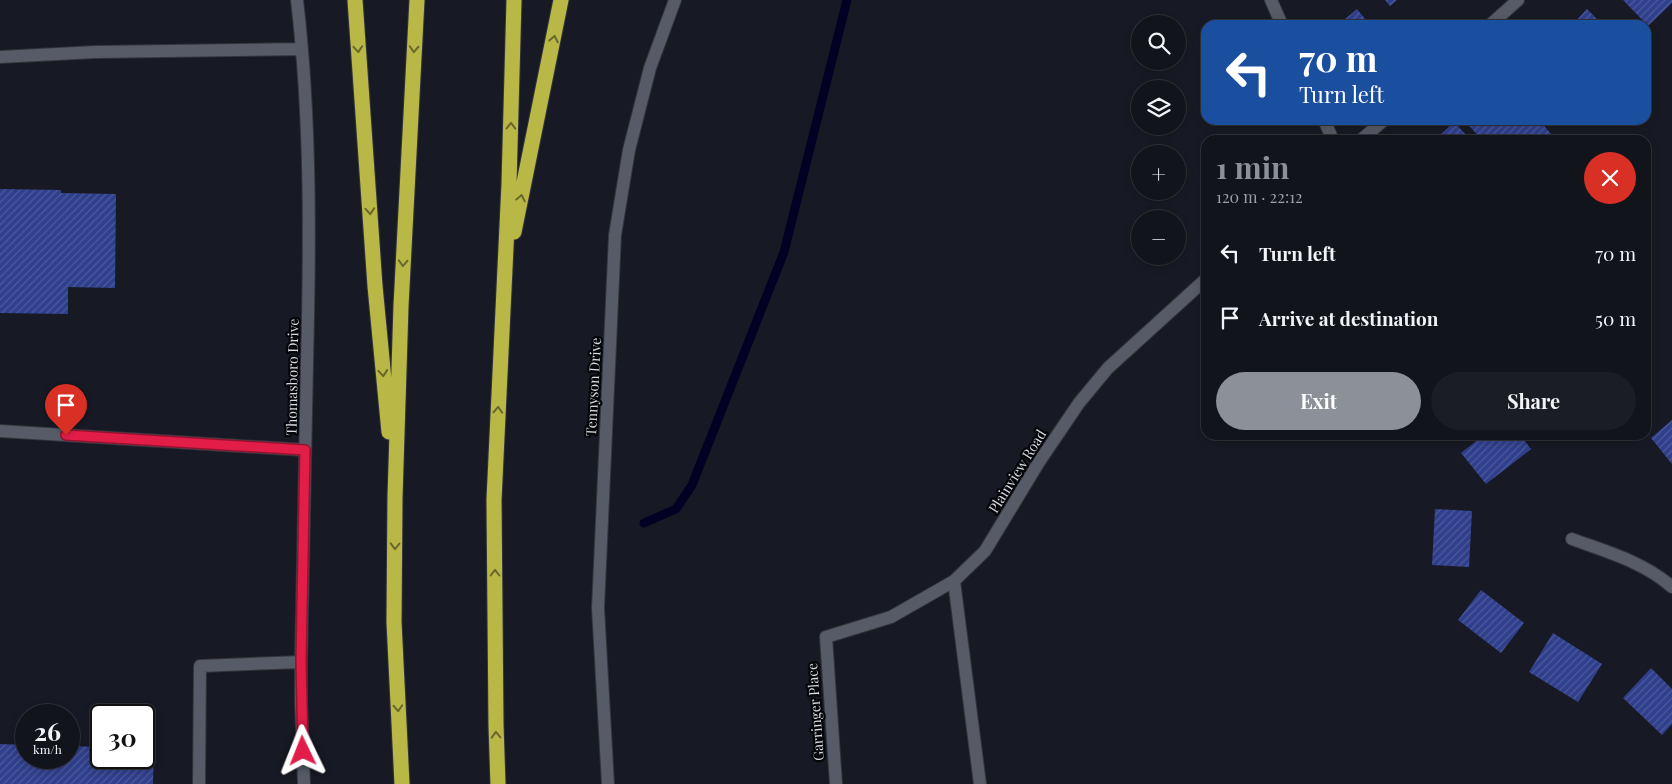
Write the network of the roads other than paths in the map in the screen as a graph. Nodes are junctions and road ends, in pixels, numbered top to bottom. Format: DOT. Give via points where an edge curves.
graph roads {
  1 [pos="297,0"];
  2 [pos="355,0"];
  3 [pos="417,0"];
  4 [pos="514,0"];
  5 [pos="561,0"];
  6 [pos="675,0"];
  7 [pos="1271,0"];
  8 [pos="1518,0"];
  9 [pos="1280,20"];
  10 [pos="1496,20"];
  11 [pos="302,49"];
  12 [pos="0,57"];
  13 [pos="1378,125"];
  14 [pos="1367,135"];
  15 [pos="504,280"];
  16 [pos="1201,284"];
  17 [pos="0,431"];
  18 [pos="305,450"];
  19 [pos="395,497"];
  20 [pos="1572,539"];
  21 [pos="954,581"];
  22 [pos="1672,587"];
  23 [pos="826,637"];
  24 [pos="301,662"];
  25 [pos="199,784"];
  26 [pos="304,784"];
  27 [pos="402,784"];
  28 [pos="498,784"];
  29 [pos="608,784"];
  30 [pos="836,784"];
  31 [pos="980,784"];
  1 -- 11 [label="street, Thomasboro Drive"];
  2 -- 19 [label="highway, one-way" via="375,286"];
  3 -- 19 [label="highway, one-way"];
  15 -- 4 [label="highway, one-way"];
  15 -- 5 [label="highway, one-way"];
  6 -- 29 [label="street, Tennyson Drive" via="650,68 628,150 615,235 598,608"];
  7 -- 9 [label="street"];
  8 -- 10 [label="street"];
  11 -- 12 [label="street" via="94,52"];
  11 -- 18 [label="street, Thomasboro Drive" via="310,252"];
  13 -- 14 [label="street"];
  28 -- 15 [label="highway, one-way" via="494,500"];
  16 -- 21 [label="street, Plainview Road" via="1108,368 1040,462 985,551"];
  17 -- 18 [label="street"];
  18 -- 24 [label="street, Thomasboro Drive"];
  19 -- 27 [label="highway, one-way" via="394,622"];
  20 -- 22 [label="street" via="1630,560 1660,576"];
  21 -- 23 [label="street, Plainview Road" via="891,618"];
  21 -- 31 [label="street"];
  23 -- 30 [label="street, Garringer Place"];
  24 -- 25 [label="street" via="200,666"];
  24 -- 26 [label="street, Thomasboro Drive"];
}
